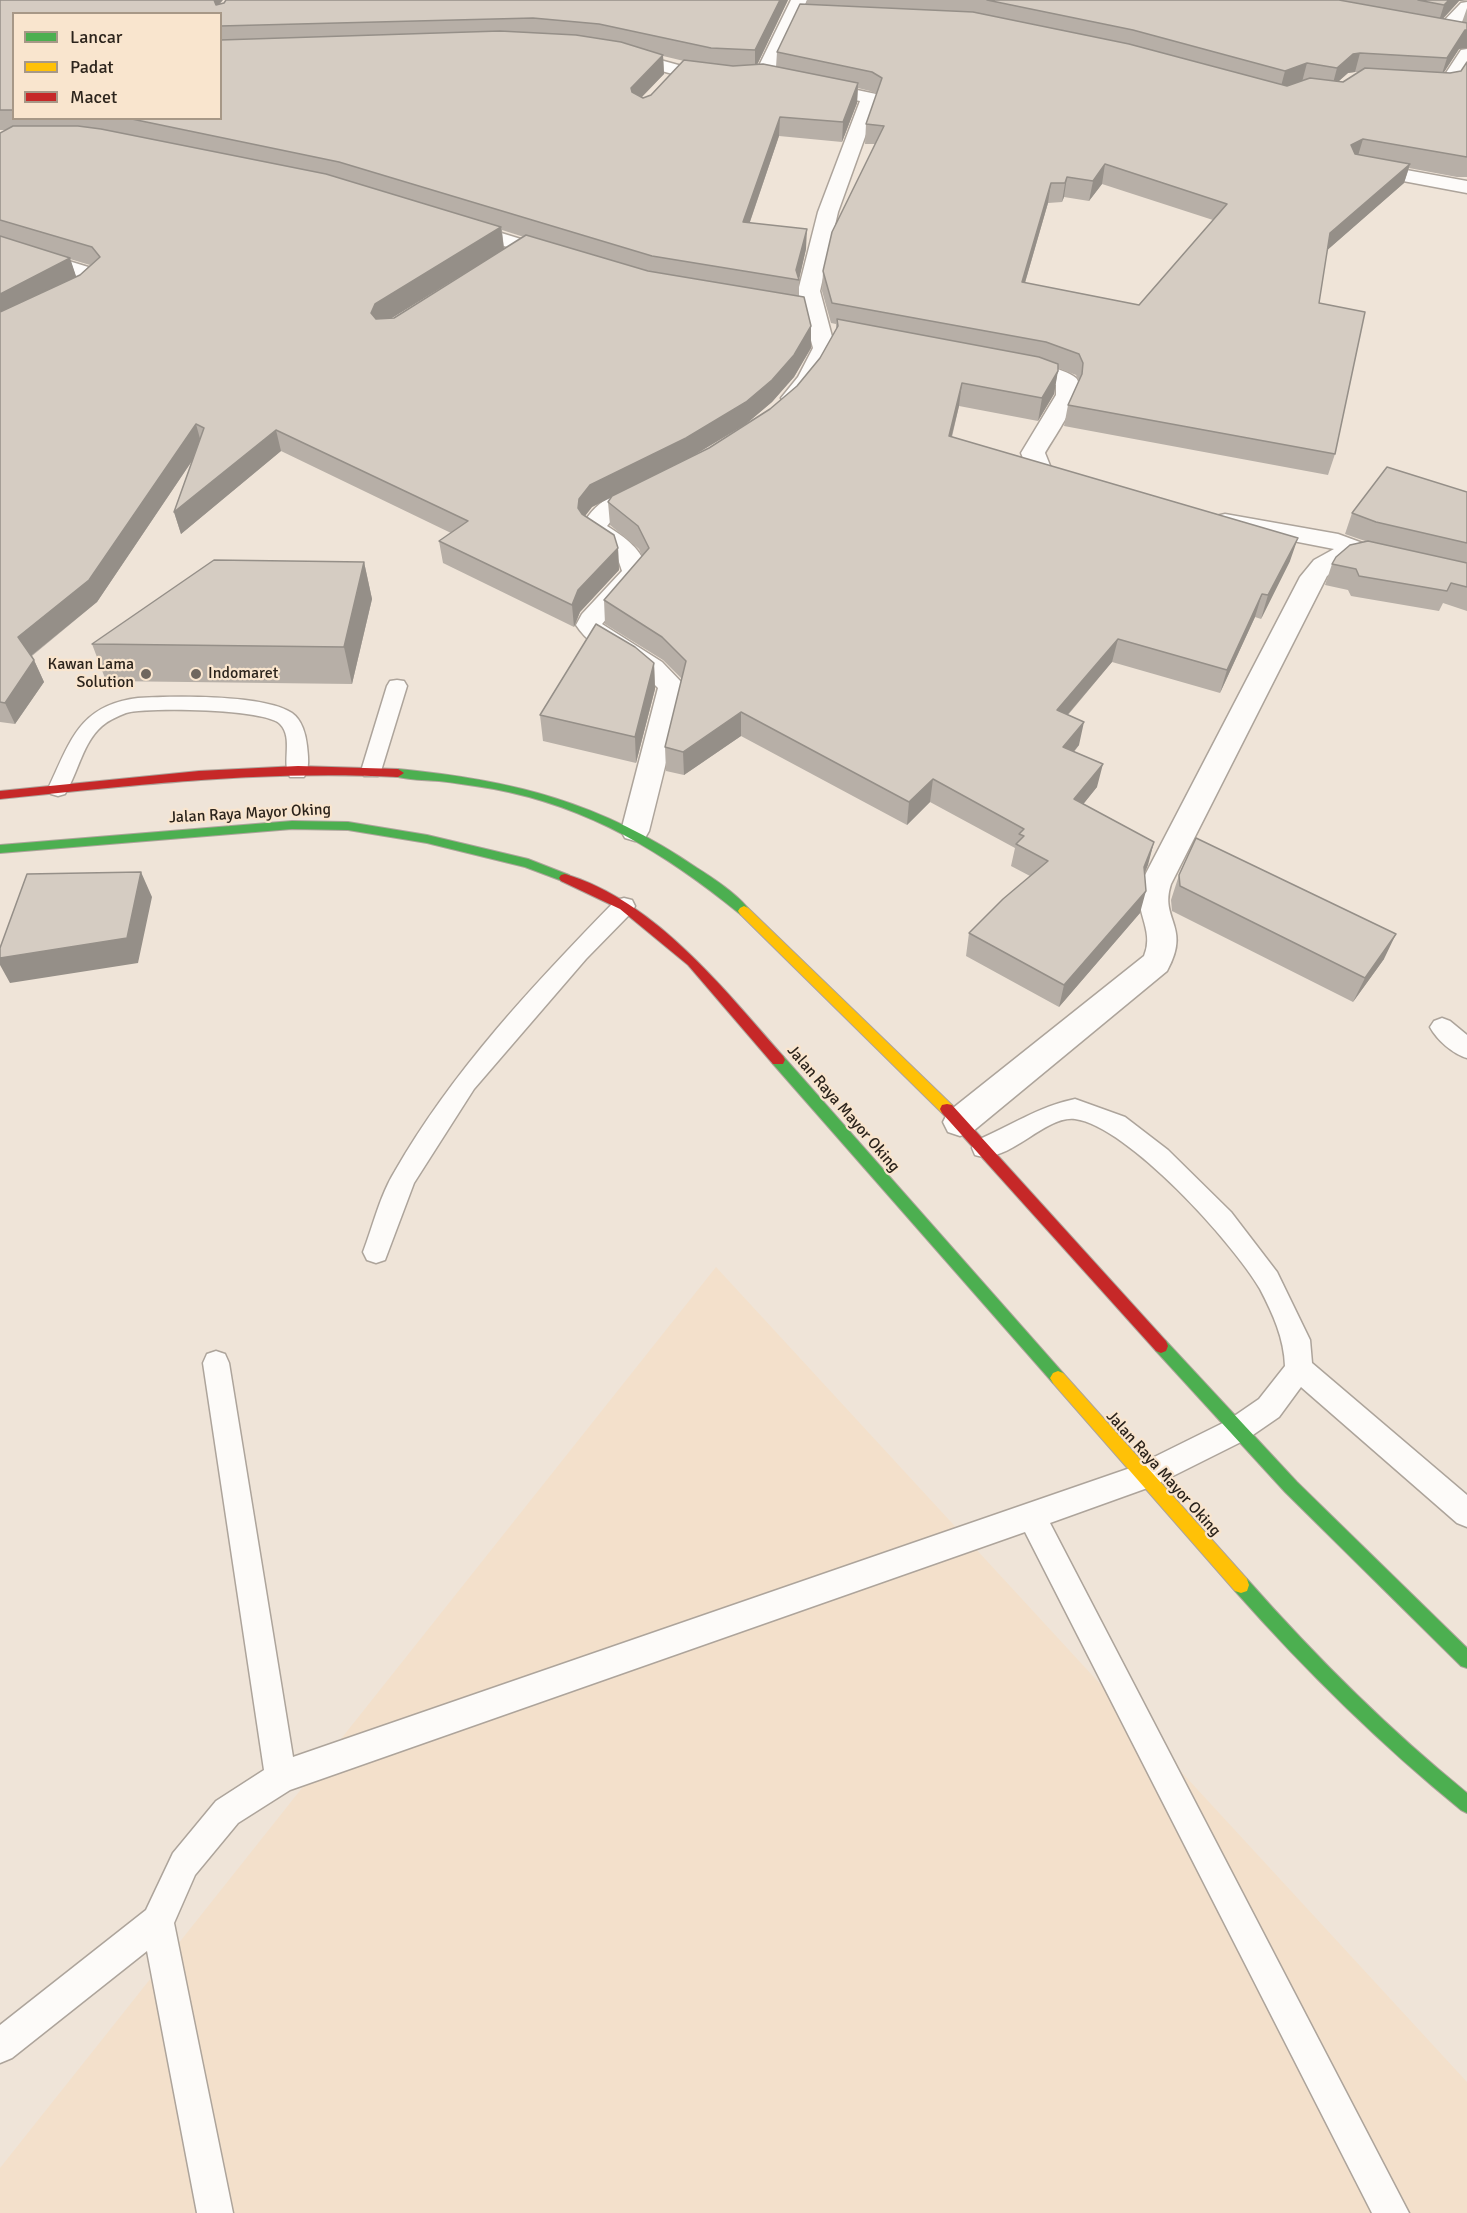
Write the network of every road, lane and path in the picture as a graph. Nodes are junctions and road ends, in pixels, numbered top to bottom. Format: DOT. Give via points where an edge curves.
graph roads {
  1 [pos="795,7"];
  2 [pos="1467,7"];
  3 [pos="813,16"];
  4 [pos="1467,36"];
  5 [pos="601,49"];
  6 [pos="1467,54"];
  7 [pos="680,71"];
  8 [pos="747,77"];
  9 [pos="1394,82"];
  10 [pos="665,86"];
  11 [pos="1357,167"];
  12 [pos="1467,187"];
  13 [pos="436,219"];
  14 [pos="0,246"];
  15 [pos="526,246"];
  16 [pos="506,259"];
  17 [pos="579,264"];
  18 [pos="0,330"];
  19 [pos="996,363"];
  20 [pos="775,415"];
  21 [pos="664,480"];
  22 [pos="1092,492"];
  23 [pos="1199,516"];
  24 [pos="1360,551"];
  25 [pos="1467,576"];
  26 [pos="397,686"];
  27 [pos="371,771"];
  28 [pos="297,772"];
  29 [pos="58,789"];
  30 [pos="0,795"];
  31 [pos="635,831"];
  32 [pos="0,849"];
  33 [pos="624,906"];
  34 [pos="1442,1027"];
  35 [pos="1467,1049"];
  36 [pos="960,1122"];
  37 [pos="984,1148"];
  38 [pos="376,1252"];
  39 [pos="216,1363"];
  40 [pos="1299,1369"];
  41 [pos="1237,1430"];
  42 [pos="1143,1477"];
  43 [pos="1467,1513"];
  44 [pos="1031,1515"];
  45 [pos="1467,1660"];
  46 [pos="281,1777"];
  47 [pos="1467,1804"];
  48 [pos="158,1922"];
  49 [pos="0,2046"];
  50 [pos="215,2213"];
  51 [pos="1391,2213"];
  1 -- 3 [label="street"];
  1 -- 8 [label="street"];
  2 -- 4 [label="street" via="1437,31"];
  5 -- 7 [label="street"];
  6 -- 9 [label="street" via="1448,84"];
  7 -- 8 [label="street"];
  7 -- 10 [label="street"];
  8 -- 20 [label="street" via="790,81 870,98 828,212 809,291 824,348 808,380"];
  11 -- 12 [label="street"];
  13 -- 15 [label="street"];
  14 -- 18 [label="street" via="94,278 79,290"];
  15 -- 16 [label="street"];
  15 -- 17 [label="street"];
  19 -- 22 [label="street" via="1042,372 1066,382 1067,395 1033,453 1041,472"];
  21 -- 31 [label="street" via="603,513 594,529 624,548 634,559 635,572 591,620 592,631 642,660 672,686"];
  23 -- 24 [label="street" via="1338,542"];
  24 -- 25 [label="street"];
  24 -- 36 [label="street" via="1339,554 1325,562 1313,578 1171,854 1153,894 1163,932 1163,950 1156,963"];
  26 -- 27 [label="lane"];
  27 -- 28 [label="main road"];
  27 -- 31 [label="main road" via="415,774 535,794 580,807"];
  28 -- 29 [label="main road"];
  28 -- 29 [label="lane" via="294,734 279,712 254,707 138,705 112,711 91,724"];
  29 -- 30 [label="main road"];
  31 -- 36 [label="main road" via="707,879 795,957"];
  32 -- 33 [label="main road, Jalan Raya Mayor Oking" via="292,825 348,826 427,839 528,863"];
  33 -- 38 [label="lane" via="466,1082 403,1179"];
  33 -- 42 [label="main road, Jalan Raya Mayor Oking" via="692,962"];
  34 -- 35 [label="lane"];
  36 -- 37 [label="main road"];
  37 -- 40 [label="lane" via="1051,1114 1075,1109 1116,1124 1159,1157 1241,1243 1268,1280 1297,1340"];
  37 -- 41 [label="main road"];
  39 -- 46 [label="lane"];
  40 -- 41 [label="lane" via="1269,1407"];
  40 -- 43 [label="lane"];
  41 -- 42 [label="lane"];
  41 -- 45 [label="main road"];
  42 -- 44 [label="lane"];
  42 -- 47 [label="main road, Jalan Raya Mayor Oking" via="1287,1638 1418,1765"];
  44 -- 46 [label="lane"];
  44 -- 51 [label="lane"];
  46 -- 48 [label="lane" via="227,1812 184,1864"];
  48 -- 49 [label="lane"];
  48 -- 50 [label="lane"];
}
